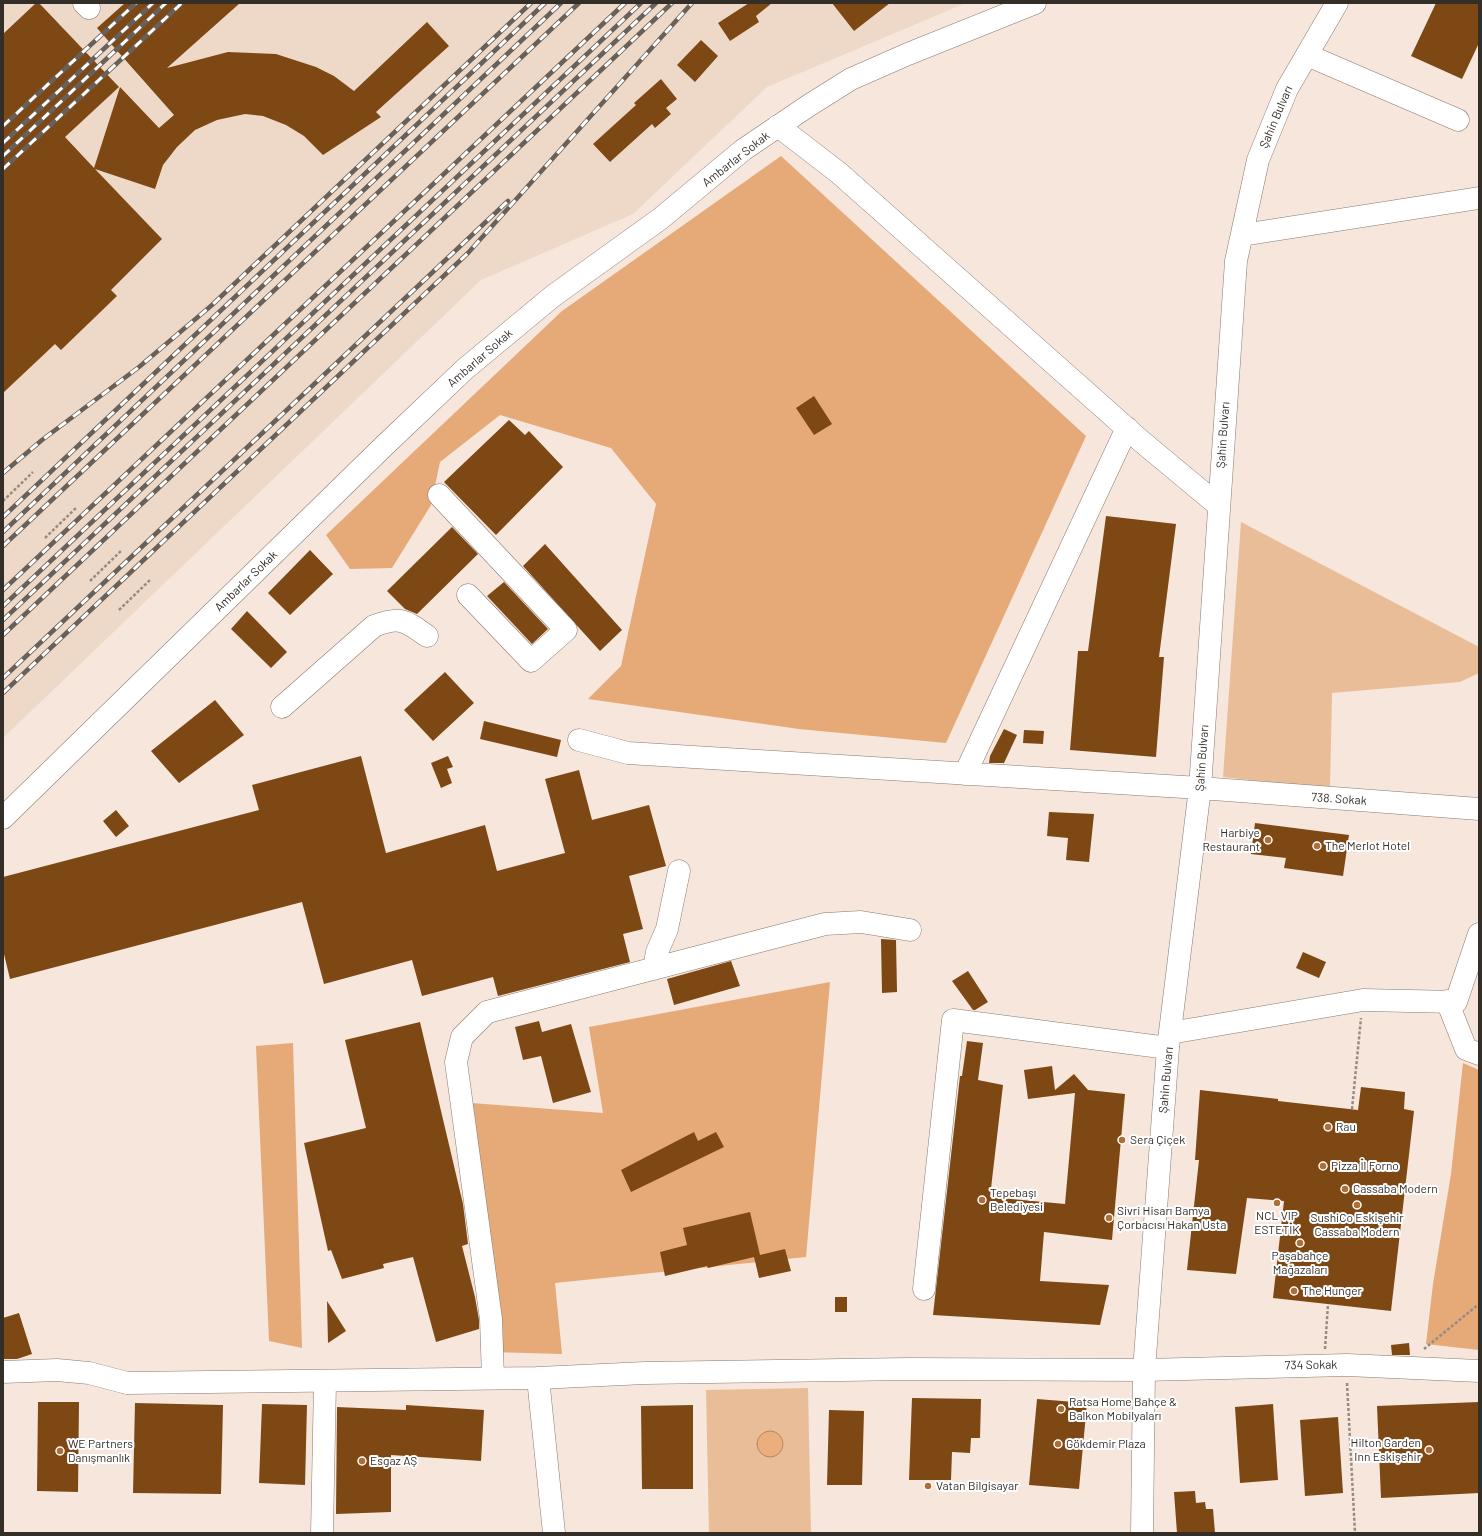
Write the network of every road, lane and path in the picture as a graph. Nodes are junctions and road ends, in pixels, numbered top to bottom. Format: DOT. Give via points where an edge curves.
graph roads {
  1 [pos="1035,3"];
  2 [pos="1337,3"];
  3 [pos="1307,55"];
  4 [pos="1458,120"];
  5 [pos="778,126"];
  6 [pos="1479,198"];
  7 [pos="1242,235"];
  8 [pos="1127,428"];
  9 [pos="33,472"];
  10 [pos="439,495"];
  11 [pos="3,501"];
  12 [pos="1218,505"];
  13 [pos="77,507"];
  14 [pos="45,538"];
  15 [pos="122,550"];
  16 [pos="151,580"];
  17 [pos="90,581"];
  18 [pos="468,595"];
  19 [pos="119,610"];
  20 [pos="427,636"];
  21 [pos="282,707"];
  22 [pos="579,740"];
  23 [pos="965,774"];
  24 [pos="1200,788"];
  25 [pos="1479,809"];
  26 [pos="3,818"];
  27 [pos="679,871"];
  28 [pos="910,930"];
  29 [pos="1479,934"];
  30 [pos="654,969"];
  31 [pos="1363,1000"];
  32 [pos="1447,1001"];
  33 [pos="1169,1041"];
  34 [pos="1473,1051"];
  35 [pos="1352,1109"];
  36 [pos="924,1289"];
  37 [pos="1328,1304"];
  38 [pos="1479,1304"];
  39 [pos="1324,1365"];
  40 [pos="1346,1365"];
  41 [pos="1401,1367"];
  42 [pos="1144,1370"];
  43 [pos="1479,1371"];
  44 [pos="3,1372"];
  45 [pos="493,1378"];
  46 [pos="538,1378"];
  47 [pos="325,1382"];
  48 [pos="322,1533"];
  49 [pos="554,1533"];
  50 [pos="1142,1533"];
  51 [pos="1355,1533"];
  1 -- 5 [label="street, Ambarlar Sokak" via="851,79"];
  2 -- 3 [label="street, Şahin Bulvarı"];
  3 -- 4 [label="street"];
  3 -- 7 [label="street, Şahin Bulvarı" via="1287,89 1258,160"];
  5 -- 8 [label="street" via="839,173"];
  5 -- 26 [label="street, Ambarlar Sokak" via="743,150 639,236 553,296 465,369"];
  6 -- 7 [label="street"];
  7 -- 12 [label="street, Şahin Bulvarı" via="1236,261"];
  8 -- 12 [label="street"];
  8 -- 23 [label="street"];
  9 -- 11 [label="path"];
  10 -- 18 [label="street" via="566,630 531,661"];
  12 -- 24 [label="street, Şahin Bulvarı"];
  13 -- 14 [label="path"];
  15 -- 17 [label="path"];
  16 -- 19 [label="path"];
  20 -- 21 [label="street" via="410,624 392,619 374,626"];
  22 -- 23 [label="street, 738. Sokak" via="628,752"];
  23 -- 24 [label="street, 738. Sokak"];
  24 -- 25 [label="street, 738. Sokak"];
  24 -- 33 [label="street, Şahin Bulvarı"];
  27 -- 30 [label="street" via="667,929 657,952"];
  28 -- 30 [label="street" via="861,922 825,924"];
  29 -- 32 [label="street" via="1456,1002"];
  30 -- 45 [label="street" via="487,1012 462,1037 456,1062 491,1319"];
  31 -- 32 [label="street"];
  31 -- 33 [label="street"];
  31 -- 35 [label="path"];
  32 -- 34 [label="street"];
  33 -- 36 [label="street" via="953,1020"];
  33 -- 42 [label="street, Şahin Bulvarı"];
  37 -- 39 [label="path"];
  38 -- 41 [label="path"];
  39 -- 40 [label="street, 734 Sokak"];
  39 -- 42 [label="street, 734 Sokak"];
  40 -- 41 [label="street, 734 Sokak"];
  40 -- 51 [label="path"];
  41 -- 43 [label="street, 734 Sokak"];
  42 -- 46 [label="street, 734 Sokak" via="893,1369 645,1373"];
  42 -- 50 [label="street, Şahin Bulvarı"];
  44 -- 47 [label="street, 734 Sokak" via="58,1370 89,1373 128,1383"];
  45 -- 46 [label="street, 734 Sokak"];
  45 -- 47 [label="street, 734 Sokak"];
  46 -- 49 [label="street"];
  47 -- 48 [label="street"];
}
